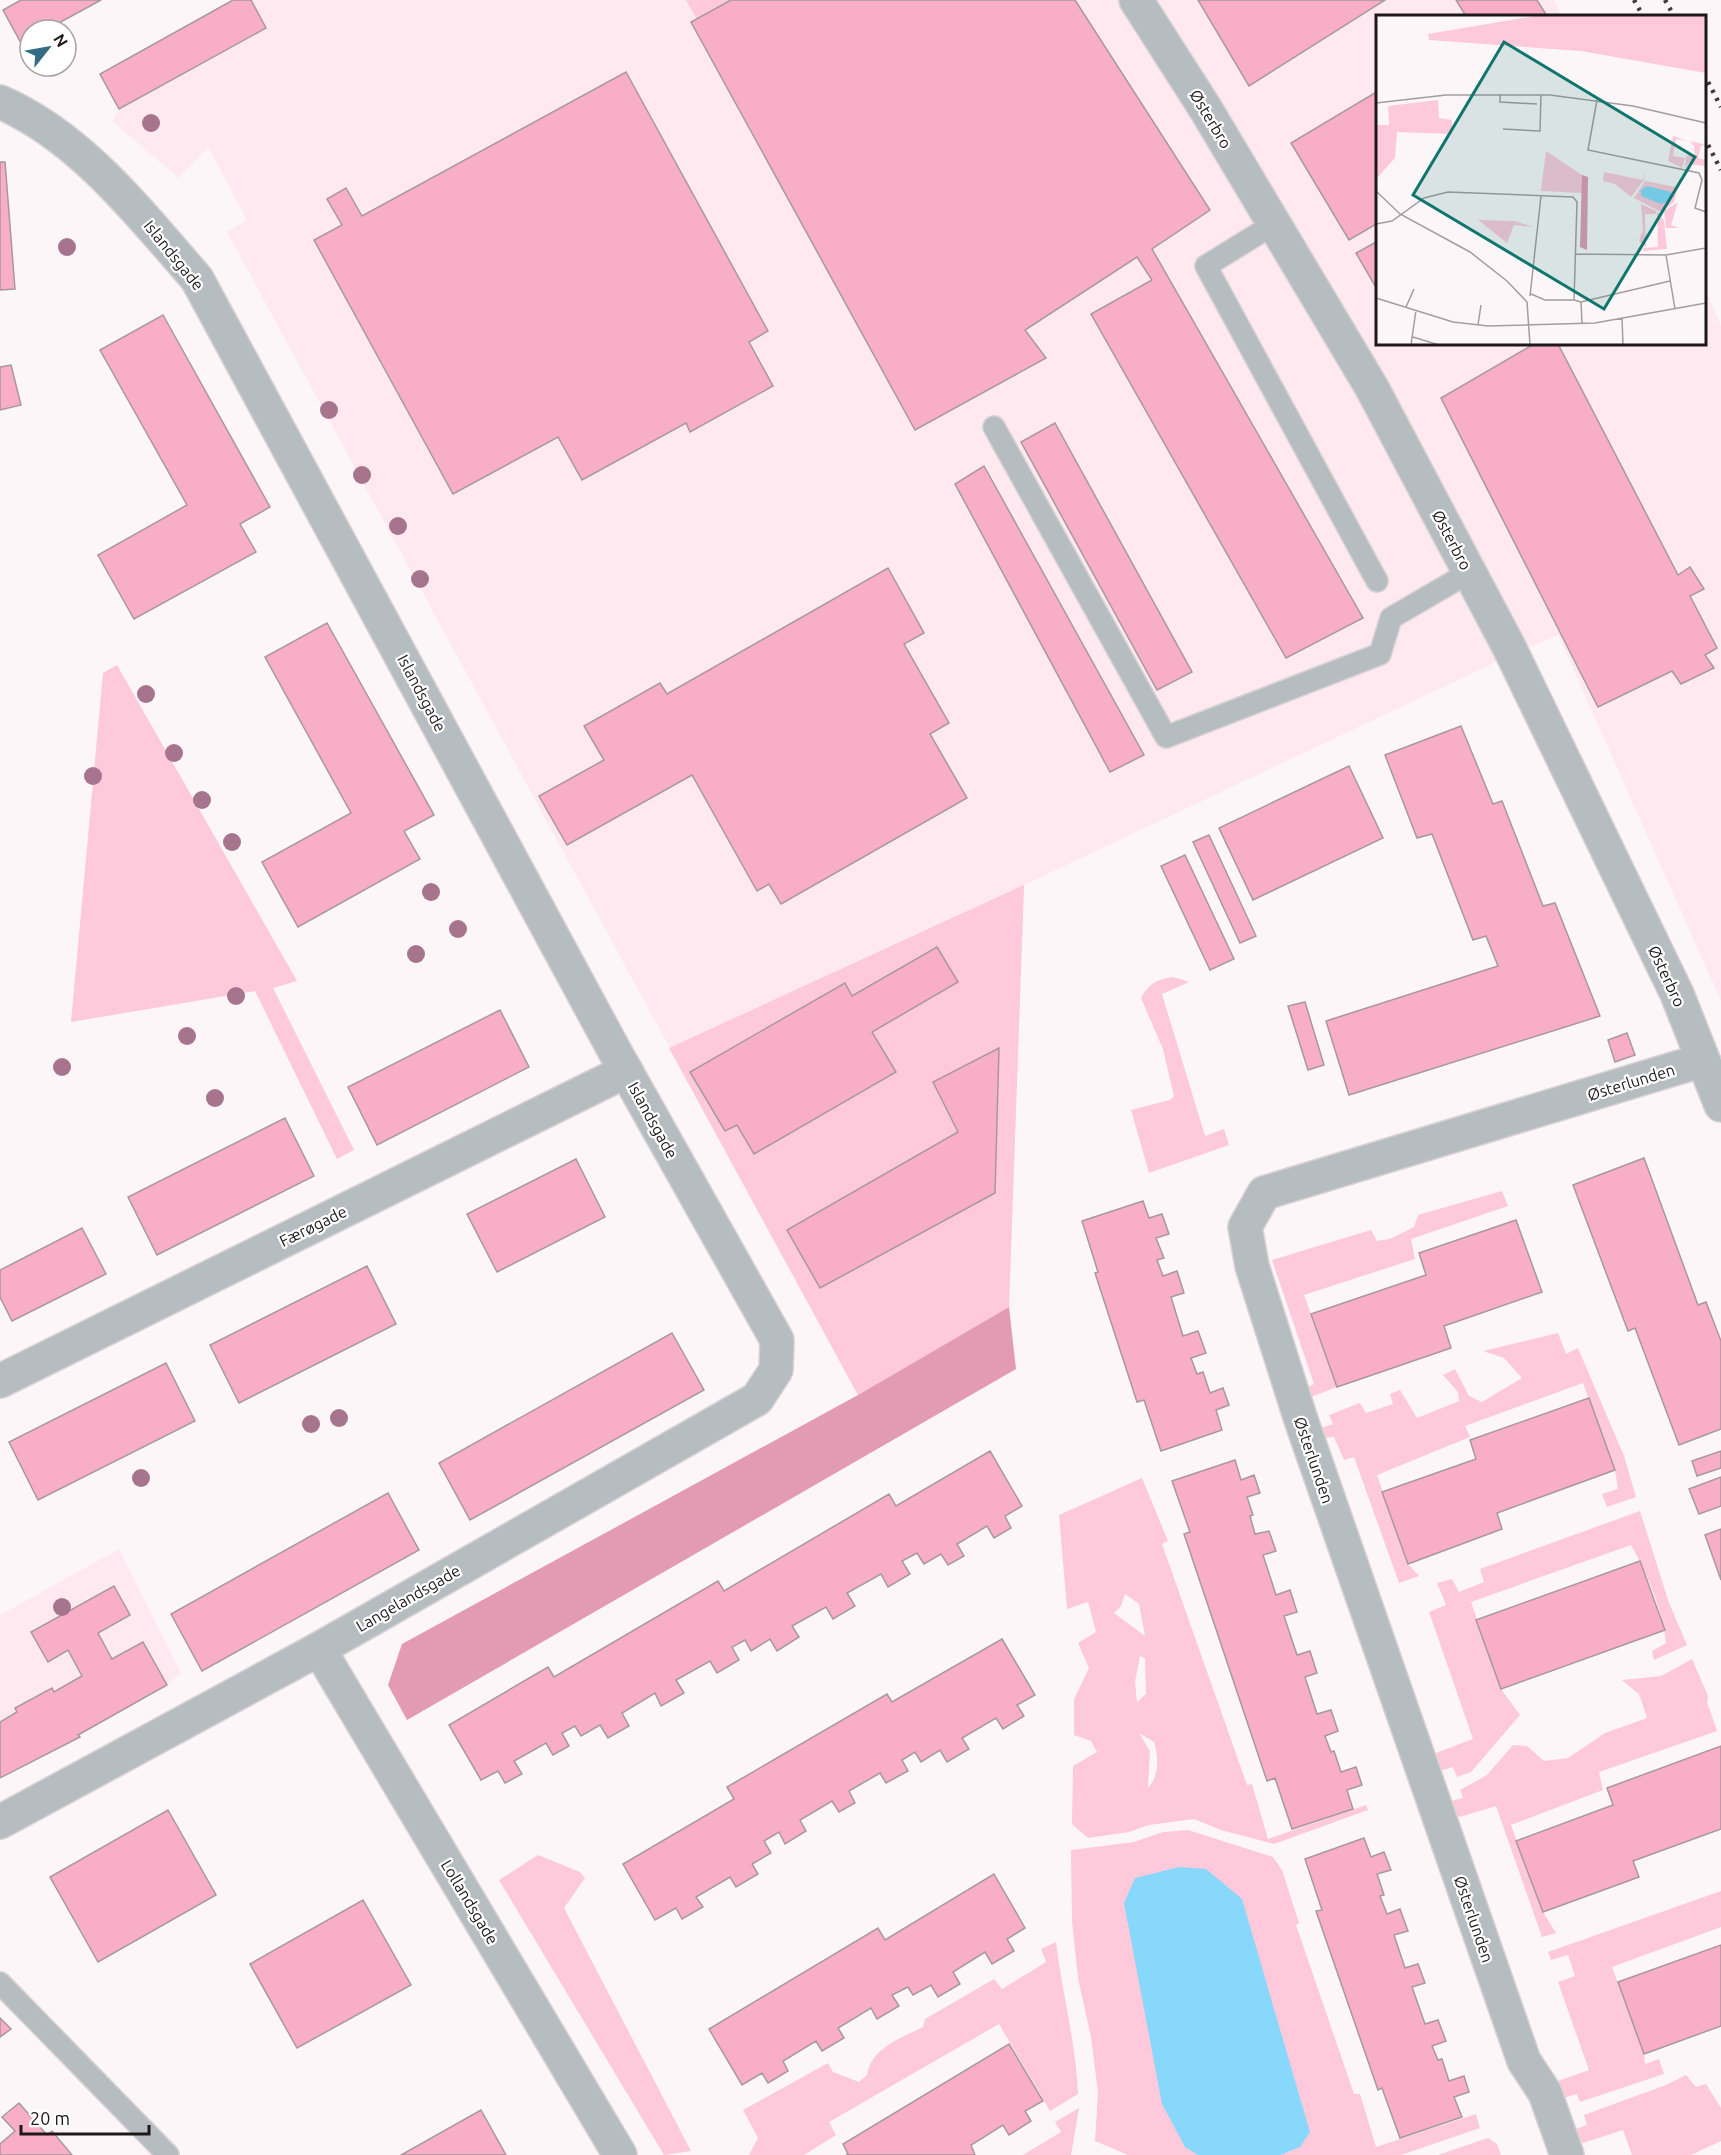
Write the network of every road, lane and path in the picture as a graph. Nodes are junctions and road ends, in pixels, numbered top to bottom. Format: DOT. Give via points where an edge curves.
graph roads {
  1 [pos="1136,0"];
  2 [pos="0,102"];
  3 [pos="1274,224"];
  4 [pos="994,427"];
  5 [pos="1470,572"];
  6 [pos="1377,581"];
  7 [pos="1703,1060"];
  8 [pos="626,1071"];
  9 [pos="1721,1105"];
  10 [pos="777,1340"];
  11 [pos="0,1381"];
  12 [pos="318,1649"];
  13 [pos="0,1822"];
  14 [pos="0,1983"];
  15 [pos="168,2155"];
  16 [pos="620,2155"];
  17 [pos="1567,2155"];
  1 -- 3 [label="street, Østerbro"];
  2 -- 8 [label="street, Islandsgade" via="30,115 114,184 197,279"];
  3 -- 5 [label="street, Østerbro" via="1372,388"];
  3 -- 6 [label="lane" via="1206,266"];
  4 -- 5 [label="lane" via="1166,737 1380,654 1391,618"];
  5 -- 7 [label="street, Østerbro" via="1677,994"];
  7 -- 9 [label="street, Østerbro"];
  7 -- 17 [label="street, Østerlunden" via="1264,1193 1245,1227 1252,1266 1299,1414 1429,1793 1524,2061 1545,2093"];
  8 -- 10 [label="street, Islandsgade"];
  8 -- 11 [label="street, Færøgade"];
  10 -- 12 [label="street, Langelandsgade" via="776,1370 757,1399"];
  12 -- 13 [label="street, Langelandsgade"];
  12 -- 16 [label="street, Lollandsgade"];
  14 -- 15 [label="lane"];
}
